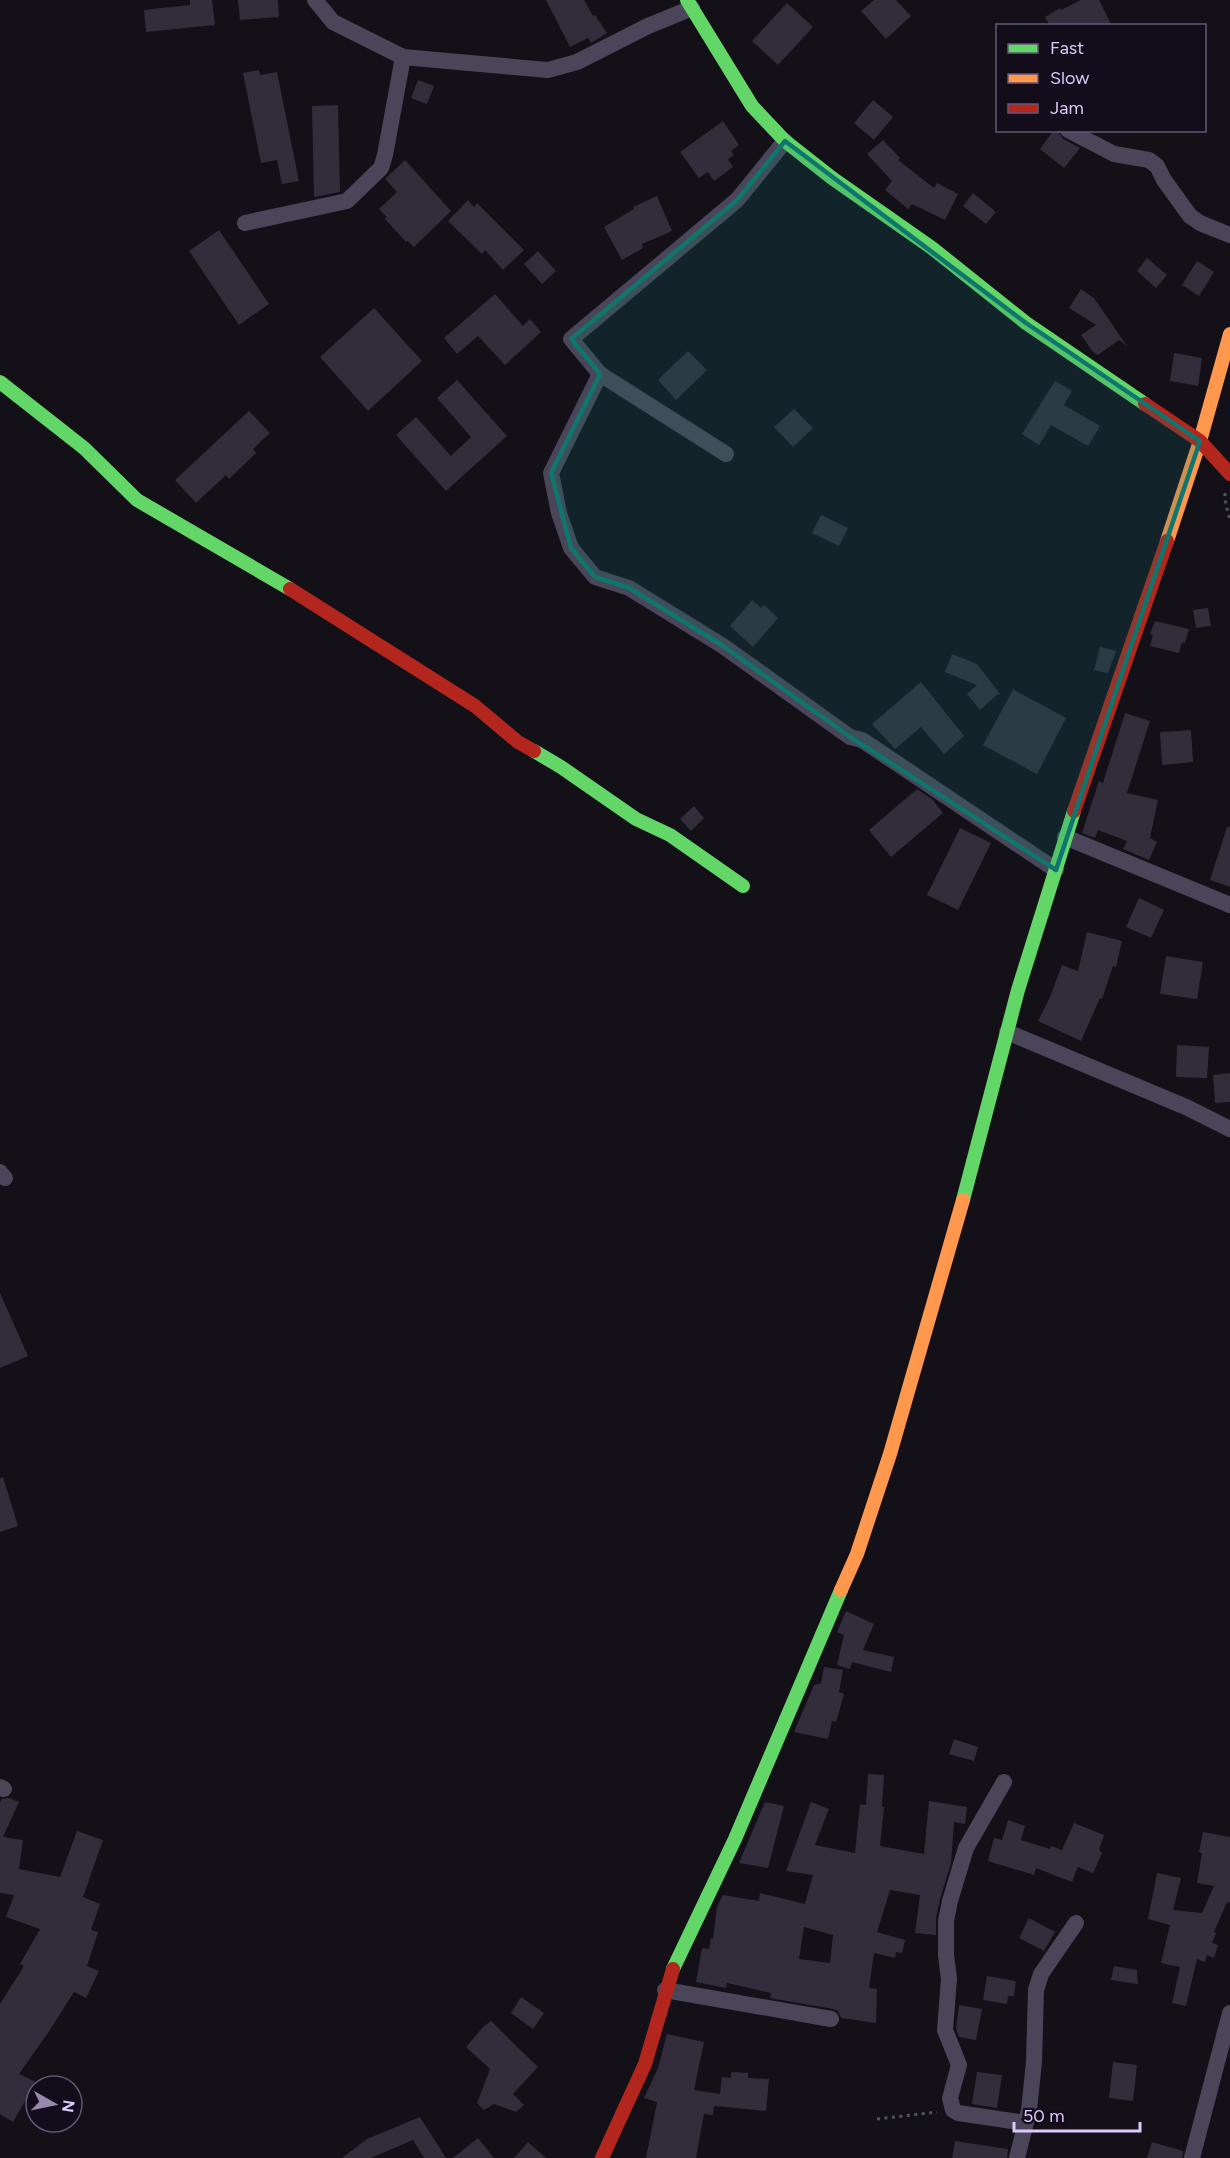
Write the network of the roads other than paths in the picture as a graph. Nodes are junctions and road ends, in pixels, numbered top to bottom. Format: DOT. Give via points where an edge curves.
graph roads {
  1 [pos="315,0"];
  2 [pos="690,4"];
  3 [pos="403,57"];
  4 [pos="1072,132"];
  5 [pos="785,141"];
  6 [pos="245,223"];
  7 [pos="1230,235"];
  8 [pos="1230,334"];
  9 [pos="600,374"];
  10 [pos="0,382"];
  11 [pos="1200,441"];
  12 [pos="726,454"];
  13 [pos="1229,474"];
  14 [pos="1065,837"];
  15 [pos="1056,870"];
  16 [pos="743,886"];
  17 [pos="1230,905"];
  18 [pos="1007,1032"];
  19 [pos="1230,1129"];
  20 [pos="1004,1782"];
  21 [pos="1076,1923"];
  22 [pos="665,1990"];
  23 [pos="1230,2013"];
  24 [pos="831,2019"];
  25 [pos="1026,2123"];
  26 [pos="602,2158"];
  27 [pos="1017,2158"];
  28 [pos="1192,2158"];
  1 -- 3 [label="street" via="333,22"];
  2 -- 3 [label="street" via="577,62 548,70"];
  2 -- 5 [label="street" via="752,106"];
  3 -- 6 [label="street" via="385,155 381,168 366,184 347,201"];
  4 -- 7 [label="street" via="1114,154 1149,160 1190,216"];
  5 -- 9 [label="street" via="737,200 571,339"];
  5 -- 11 [label="street" via="932,248 1026,323"];
  8 -- 11 [label="street"];
  9 -- 12 [label="street"];
  9 -- 15 [label="street" via="551,473 558,513 571,548 595,577 629,588 723,646 850,737 862,740"];
  10 -- 16 [label="street" via="84,448 137,500 400,657 475,706 518,742 636,819 670,835"];
  11 -- 13 [label="street"];
  11 -- 14 [label="street"];
  14 -- 15 [label="street"];
  14 -- 17 [label="street"];
  15 -- 18 [label="street"];
  18 -- 19 [label="street"];
  18 -- 22 [label="street" via="951,1246 891,1454 857,1554 735,1839"];
  20 -- 25 [label="street" via="966,1848 950,1901 946,1921 949,1979 945,2030 959,2065 950,2098 953,2110"];
  21 -- 25 [label="street" via="1041,1974 1036,1990 1033,2074"];
  22 -- 24 [label="street"];
  22 -- 26 [label="street" via="645,2064"];
  23 -- 28 [label="street"];
  25 -- 27 [label="street"];
}
